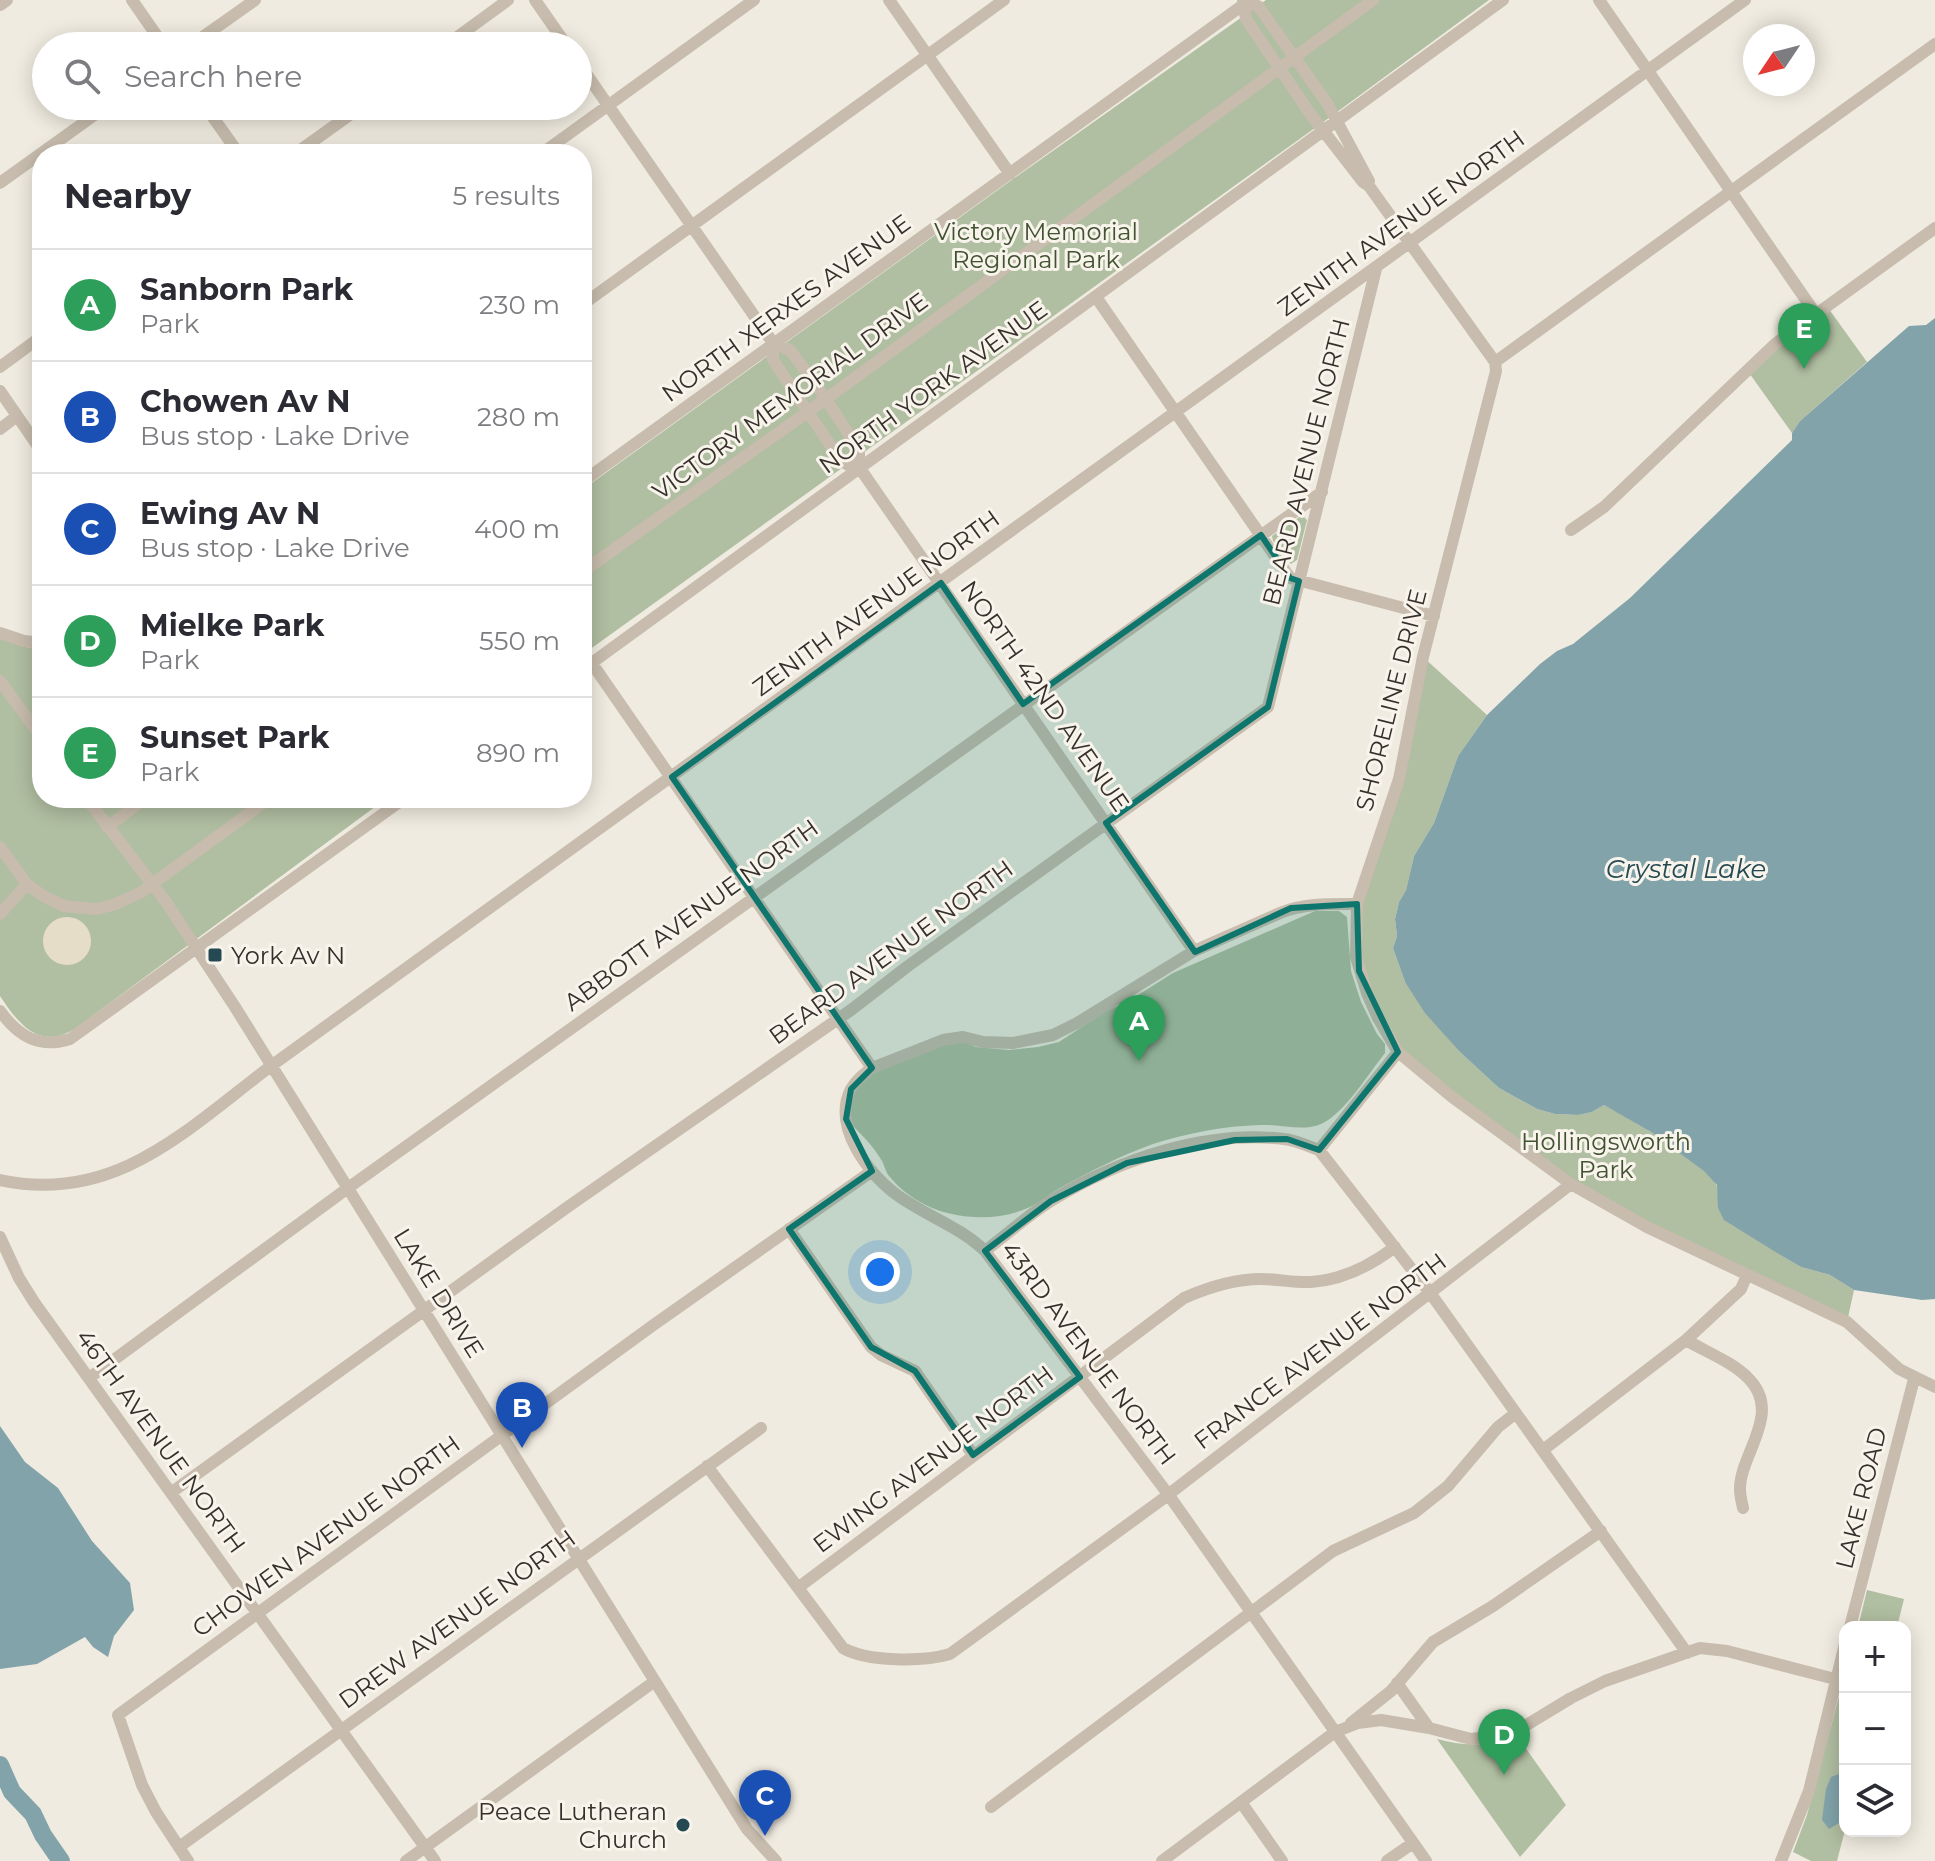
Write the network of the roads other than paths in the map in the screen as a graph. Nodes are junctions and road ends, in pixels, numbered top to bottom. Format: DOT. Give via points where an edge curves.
graph roads {
  1 [pos="7,0"];
  2 [pos="132,0"];
  3 [pos="255,0"];
  4 [pos="508,0"];
  5 [pos="535,0"];
  6 [pos="754,0"];
  7 [pos="889,0"];
  8 [pos="1004,0"];
  9 [pos="1373,0"];
  10 [pos="1503,0"];
  11 [pos="1599,0"];
  12 [pos="1745,0"];
  13 [pos="1246,1"];
  14 [pos="0,5"];
  15 [pos="154,32"];
  16 [pos="210,32"];
  17 [pos="464,32"];
  18 [pos="557,32"];
  19 [pos="1935,44"];
  20 [pos="927,55"];
  21 [pos="1294,56"];
  22 [pos="1279,68"];
  23 [pos="1648,70"];
  24 [pos="592,83"];
  25 [pos="608,106"];
  26 [pos="592,117"];
  27 [pos="88,120"];
  28 [pos="215,120"];
  29 [pos="342,120"];
  30 [pos="588,120"];
  31 [pos="1337,122"];
  32 [pos="1324,131"];
  33 [pos="54,144"];
  34 [pos="232,144"];
  35 [pos="309,144"];
  36 [pos="555,144"];
  37 [pos="32,160"];
  38 [pos="1010,174"];
  39 [pos="0,183"];
  40 [pos="1369,186"];
  41 [pos="1732,191"];
  42 [pos="692,226"];
  43 [pos="1935,228"];
  44 [pos="1411,244"];
  45 [pos="1376,269"];
  46 [pos="1096,297"];
  47 [pos="592,298"];
  48 [pos="1815,313"];
  49 [pos="32,343"];
  50 [pos="773,343"];
  51 [pos="1495,362"];
  52 [pos="0,367"];
  53 [pos="0,391"];
  54 [pos="826,399"];
  55 [pos="808,411"];
  56 [pos="1176,413"];
  57 [pos="17,416"];
  58 [pos="0,429"];
  59 [pos="32,438"];
  60 [pos="859,467"];
  61 [pos="592,475"];
  62 [pos="1322,492"];
  63 [pos="1571,530"];
  64 [pos="1261,535"];
  65 [pos="592,565"];
  66 [pos="1299,581"];
  67 [pos="941,583"];
  68 [pos="1434,616"];
  69 [pos="0,633"];
  70 [pos="32,642"];
  71 [pos="592,662"];
  72 [pos="592,673"];
  73 [pos="0,681"];
  74 [pos="1023,704"];
  75 [pos="32,724"];
  76 [pos="672,777"];
  77 [pos="93,808"];
  78 [pos="133,808"];
  79 [pos="256,808"];
  80 [pos="391,808"];
  81 [pos="1106,823"];
  82 [pos="107,827"];
  83 [pos="0,847"];
  84 [pos="27,884"];
  85 [pos="152,885"];
  86 [pos="755,897"];
  87 [pos="1357,904"];
  88 [pos="0,914"];
  89 [pos="196,948"];
  90 [pos="1194,951"];
  91 [pos="0,1011"];
  92 [pos="839,1018"];
  93 [pos="1398,1052"];
  94 [pos="271,1066"];
  95 [pos="872,1068"];
  96 [pos="1319,1150"];
  97 [pos="872,1171"];
  98 [pos="5,1181"];
  99 [pos="1571,1184"];
  100 [pos="348,1188"];
  101 [pos="0,1193"];
  102 [pos="789,1229"];
  103 [pos="0,1237"];
  104 [pos="1395,1247"];
  105 [pos="985,1251"];
  106 [pos="1747,1275"];
  107 [pos="1431,1294"];
  108 [pos="424,1309"];
  109 [pos="1686,1340"];
  110 [pos="1080,1377"];
  111 [pos="89,1378"];
  112 [pos="1914,1379"];
  113 [pos="1935,1387"];
  114 [pos="1516,1413"];
  115 [pos="761,1428"];
  116 [pos="502,1435"];
  117 [pos="1543,1450"];
  118 [pos="973,1455"];
  119 [pos="707,1466"];
  120 [pos="172,1492"];
  121 [pos="1168,1494"];
  122 [pos="1743,1508"];
  123 [pos="1601,1531"];
  124 [pos="579,1559"];
  125 [pos="799,1587"];
  126 [pos="1251,1611"];
  127 [pos="258,1613"];
  128 [pos="1852,1621"];
  129 [pos="1687,1653"];
  130 [pos="1839,1665"];
  131 [pos="1835,1679"];
  132 [pos="655,1681"];
  133 [pos="1397,1683"];
  134 [pos="1429,1728"];
  135 [pos="341,1730"];
  136 [pos="1335,1732"];
  137 [pos="1241,1802"];
  138 [pos="991,1807"];
  139 [pos="1413,1843"];
  140 [pos="179,1847"];
  141 [pos="425,1847"];
  142 [pos="767,1859"];
  143 [pos="188,1861"];
  144 [pos="406,1861"];
  145 [pos="435,1861"];
  146 [pos="1162,1861"];
  147 [pos="1282,1861"];
  148 [pos="1387,1861"];
  149 [pos="1426,1861"];
  150 [pos="1781,1861"];
  1 -- 14 [label="street"];
  2 -- 15 [label="street"];
  3 -- 16 [label="street"];
  4 -- 17 [label="street"];
  5 -- 18 [label="street"];
  6 -- 25 [label="street"];
  7 -- 20 [label="street"];
  8 -- 20 [label="street"];
  9 -- 21 [label="street, VICTORY MEMORIAL DRIVE"];
  10 -- 31 [label="street, NORTH YORK AVENUE"];
  11 -- 23 [label="street"];
  12 -- 23 [label="street, ZENITH AVENUE NORTH"];
  13 -- 21 [label="street" via="1258,6"];
  13 -- 22 [label="street" via="1246,19"];
  13 -- 38 [label="street, NORTH XERXES AVENUE"];
  19 -- 41 [label="street"];
  20 -- 38 [label="street"];
  20 -- 42 [label="street"];
  21 -- 22 [label="street, VICTORY MEMORIAL DRIVE"];
  21 -- 31 [label="street"];
  22 -- 32 [label="street"];
  22 -- 54 [label="street, VICTORY MEMORIAL DRIVE"];
  23 -- 41 [label="street"];
  23 -- 44 [label="street, ZENITH AVENUE NORTH"];
  24 -- 25 [label="street, NORTH 42ND AVENUE"];
  25 -- 26 [label="street"];
  25 -- 42 [label="street, NORTH 42ND AVENUE"];
  27 -- 33 [label="street"];
  28 -- 34 [label="street"];
  29 -- 35 [label="street"];
  30 -- 36 [label="street"];
  31 -- 32 [label="street, NORTH YORK AVENUE"];
  31 -- 40 [label="street"];
  32 -- 40 [label="street"];
  32 -- 46 [label="street, NORTH YORK AVENUE"];
  37 -- 39 [label="street"];
  38 -- 50 [label="street, NORTH XERXES AVENUE"];
  40 -- 44 [label="street"];
  41 -- 48 [label="street"];
  41 -- 51 [label="street"];
  42 -- 47 [label="street"];
  42 -- 50 [label="street, NORTH 42ND AVENUE"];
  43 -- 48 [label="street"];
  44 -- 45 [label="street, ZENITH AVENUE NORTH"];
  44 -- 51 [label="street"];
  45 -- 56 [label="street, ZENITH AVENUE NORTH"];
  45 -- 62 [label="street, BEARD AVENUE NORTH"];
  46 -- 56 [label="street"];
  46 -- 60 [label="street, NORTH YORK AVENUE"];
  48 -- 63 [label="street" via="1775,344 1604,507"];
  49 -- 52 [label="street"];
  50 -- 54 [label="street, NORTH 42ND AVENUE" via="790,350"];
  50 -- 55 [label="street, NORTH 42ND AVENUE" via="773,360"];
  50 -- 61 [label="street, NORTH XERXES AVENUE"];
  51 -- 68 [label="street, SHORELINE DRIVE"];
  53 -- 57 [label="street"];
  54 -- 55 [label="street, VICTORY MEMORIAL DRIVE"];
  54 -- 60 [label="street, NORTH 42ND AVENUE" via="859,450"];
  55 -- 60 [label="street, NORTH 42ND AVENUE" via="839,458"];
  55 -- 65 [label="street, VICTORY MEMORIAL DRIVE"];
  56 -- 64 [label="street"];
  56 -- 67 [label="street, ZENITH AVENUE NORTH"];
  57 -- 58 [label="street"];
  57 -- 59 [label="street"];
  60 -- 67 [label="street, NORTH 42ND AVENUE"];
  60 -- 71 [label="street, NORTH YORK AVENUE"];
  62 -- 64 [label="street, ABBOTT AVENUE NORTH"];
  62 -- 66 [label="street, BEARD AVENUE NORTH"];
  64 -- 66 [label="street" via="1290,578"];
  64 -- 74 [label="street, ABBOTT AVENUE NORTH"];
  66 -- 68 [label="street"];
  66 -- 81 [label="street, BEARD AVENUE NORTH" via="1268,707"];
  67 -- 74 [label="street, NORTH 42ND AVENUE"];
  67 -- 76 [label="street, ZENITH AVENUE NORTH"];
  68 -- 87 [label="street, SHORELINE DRIVE" via="1399,779"];
  69 -- 70 [label="street"];
  72 -- 76 [label="street"];
  73 -- 75 [label="street"];
  74 -- 81 [label="street, NORTH 42ND AVENUE"];
  74 -- 86 [label="street, ABBOTT AVENUE NORTH"];
  76 -- 86 [label="street"];
  76 -- 94 [label="street, ZENITH AVENUE NORTH"];
  77 -- 82 [label="street, LAKE DRIVE"];
  78 -- 82 [label="street"];
  79 -- 85 [label="street"];
  80 -- 89 [label="street"];
  81 -- 90 [label="street, NORTH 42ND AVENUE"];
  81 -- 92 [label="street, BEARD AVENUE NORTH"];
  82 -- 85 [label="street, LAKE DRIVE"];
  83 -- 84 [label="street"];
  84 -- 85 [label="street" via="53,902 82,909 113,905"];
  84 -- 88 [label="street"];
  85 -- 89 [label="street, LAKE DRIVE"];
  86 -- 92 [label="street"];
  86 -- 100 [label="street, ABBOTT AVENUE NORTH"];
  87 -- 90 [label="street" via="1291,908"];
  87 -- 93 [label="street, SHORELINE DRIVE" via="1359,971"];
  89 -- 91 [label="street" via="70,1039 29,1039"];
  89 -- 94 [label="street, LAKE DRIVE"];
  90 -- 95 [label="street" via="1053,1035 1013,1043 943,1040"];
  92 -- 95 [label="street"];
  92 -- 108 [label="street, BEARD AVENUE NORTH"];
  93 -- 96 [label="street"];
  93 -- 99 [label="street, SHORELINE DRIVE"];
  94 -- 98 [label="street, ZENITH AVENUE NORTH" via="161,1148 113,1174 58,1184"];
  94 -- 100 [label="street, LAKE DRIVE"];
  95 -- 97 [label="street, 43RD AVENUE NORTH" via="856,1081 846,1100 851,1140"];
  96 -- 104 [label="street"];
  96 -- 105 [label="street" via="1287,1139 1235,1140 1127,1163 1051,1201"];
  97 -- 102 [label="street, CHOWEN AVENUE NORTH"];
  97 -- 105 [label="street, 43RD AVENUE NORTH" via="894,1193 968,1235"];
  98 -- 101 [label="street, ZENITH AVENUE NORTH"];
  99 -- 106 [label="street, SHORELINE DRIVE"];
  99 -- 107 [label="street, FRANCE AVENUE NORTH"];
  100 -- 108 [label="street, LAKE DRIVE"];
  100 -- 111 [label="street, ABBOTT AVENUE NORTH"];
  102 -- 116 [label="street, CHOWEN AVENUE NORTH"];
  102 -- 118 [label="street" via="871,1347 915,1371"];
  103 -- 111 [label="street, 46TH AVENUE NORTH" via="19,1278"];
  104 -- 107 [label="street"];
  104 -- 110 [label="street, EWING AVENUE NORTH" via="1368,1266 1334,1279 1259,1279 1208,1287 1163,1312"];
  105 -- 110 [label="street, 43RD AVENUE NORTH"];
  106 -- 109 [label="street" via="1741,1289"];
  106 -- 112 [label="street, SHORELINE DRIVE" via="1847,1322"];
  107 -- 114 [label="street"];
  107 -- 121 [label="street, FRANCE AVENUE NORTH"];
  108 -- 116 [label="street, LAKE DRIVE"];
  108 -- 120 [label="street, BEARD AVENUE NORTH"];
  109 -- 117 [label="street"];
  109 -- 122 [label="street" via="1750,1379 1761,1400 1760,1424 1739,1488"];
  110 -- 118 [label="street, EWING AVENUE NORTH"];
  110 -- 121 [label="street, 43RD AVENUE NORTH"];
  111 -- 120 [label="street, 46TH AVENUE NORTH"];
  112 -- 113 [label="street, SHORELINE DRIVE"];
  112 -- 128 [label="street, LAKE ROAD"];
  114 -- 117 [label="street"];
  114 -- 126 [label="street" via="1448,1486 1414,1513 1333,1551"];
  115 -- 119 [label="street, DREW AVENUE NORTH"];
  116 -- 124 [label="street, LAKE DRIVE"];
  116 -- 127 [label="street, CHOWEN AVENUE NORTH"];
  117 -- 123 [label="street"];
  118 -- 125 [label="street, EWING AVENUE NORTH"];
  119 -- 124 [label="street, DREW AVENUE NORTH"];
  119 -- 125 [label="street"];
  120 -- 127 [label="street, 46TH AVENUE NORTH"];
  121 -- 125 [label="street, FRANCE AVENUE NORTH" via="950,1654 919,1659 854,1654 843,1648"];
  121 -- 126 [label="street, 43RD AVENUE NORTH"];
  123 -- 129 [label="street"];
  123 -- 133 [label="street" via="1433,1642"];
  124 -- 132 [label="street, LAKE DRIVE"];
  124 -- 135 [label="street, DREW AVENUE NORTH"];
  126 -- 136 [label="street, 43RD AVENUE NORTH"];
  126 -- 138 [label="street"];
  127 -- 135 [label="street, 46TH AVENUE NORTH"];
  127 -- 140 [label="street, CHOWEN AVENUE NORTH" via="118,1715 142,1785"];
  129 -- 131 [label="street" via="1700,1648 1727,1651"];
  129 -- 134 [label="street" via="1605,1681 1503,1735 1471,1739"];
  130 -- 131 [label="street"];
  131 -- 150 [label="street" via="1806,1801"];
  132 -- 141 [label="street"];
  132 -- 142 [label="street, LAKE DRIVE"];
  133 -- 134 [label="street"];
  133 -- 136 [label="street" via="1375,1706"];
  134 -- 136 [label="street" via="1381,1720"];
  135 -- 140 [label="street, DREW AVENUE NORTH"];
  135 -- 141 [label="street, 46TH AVENUE NORTH"];
  136 -- 137 [label="street"];
  136 -- 139 [label="street, 43RD AVENUE NORTH"];
  137 -- 146 [label="street"];
  137 -- 147 [label="street"];
  139 -- 148 [label="street"];
  139 -- 149 [label="street, 43RD AVENUE NORTH"];
  140 -- 143 [label="street"];
  141 -- 144 [label="street"];
  141 -- 145 [label="street, 46TH AVENUE NORTH"];
}
